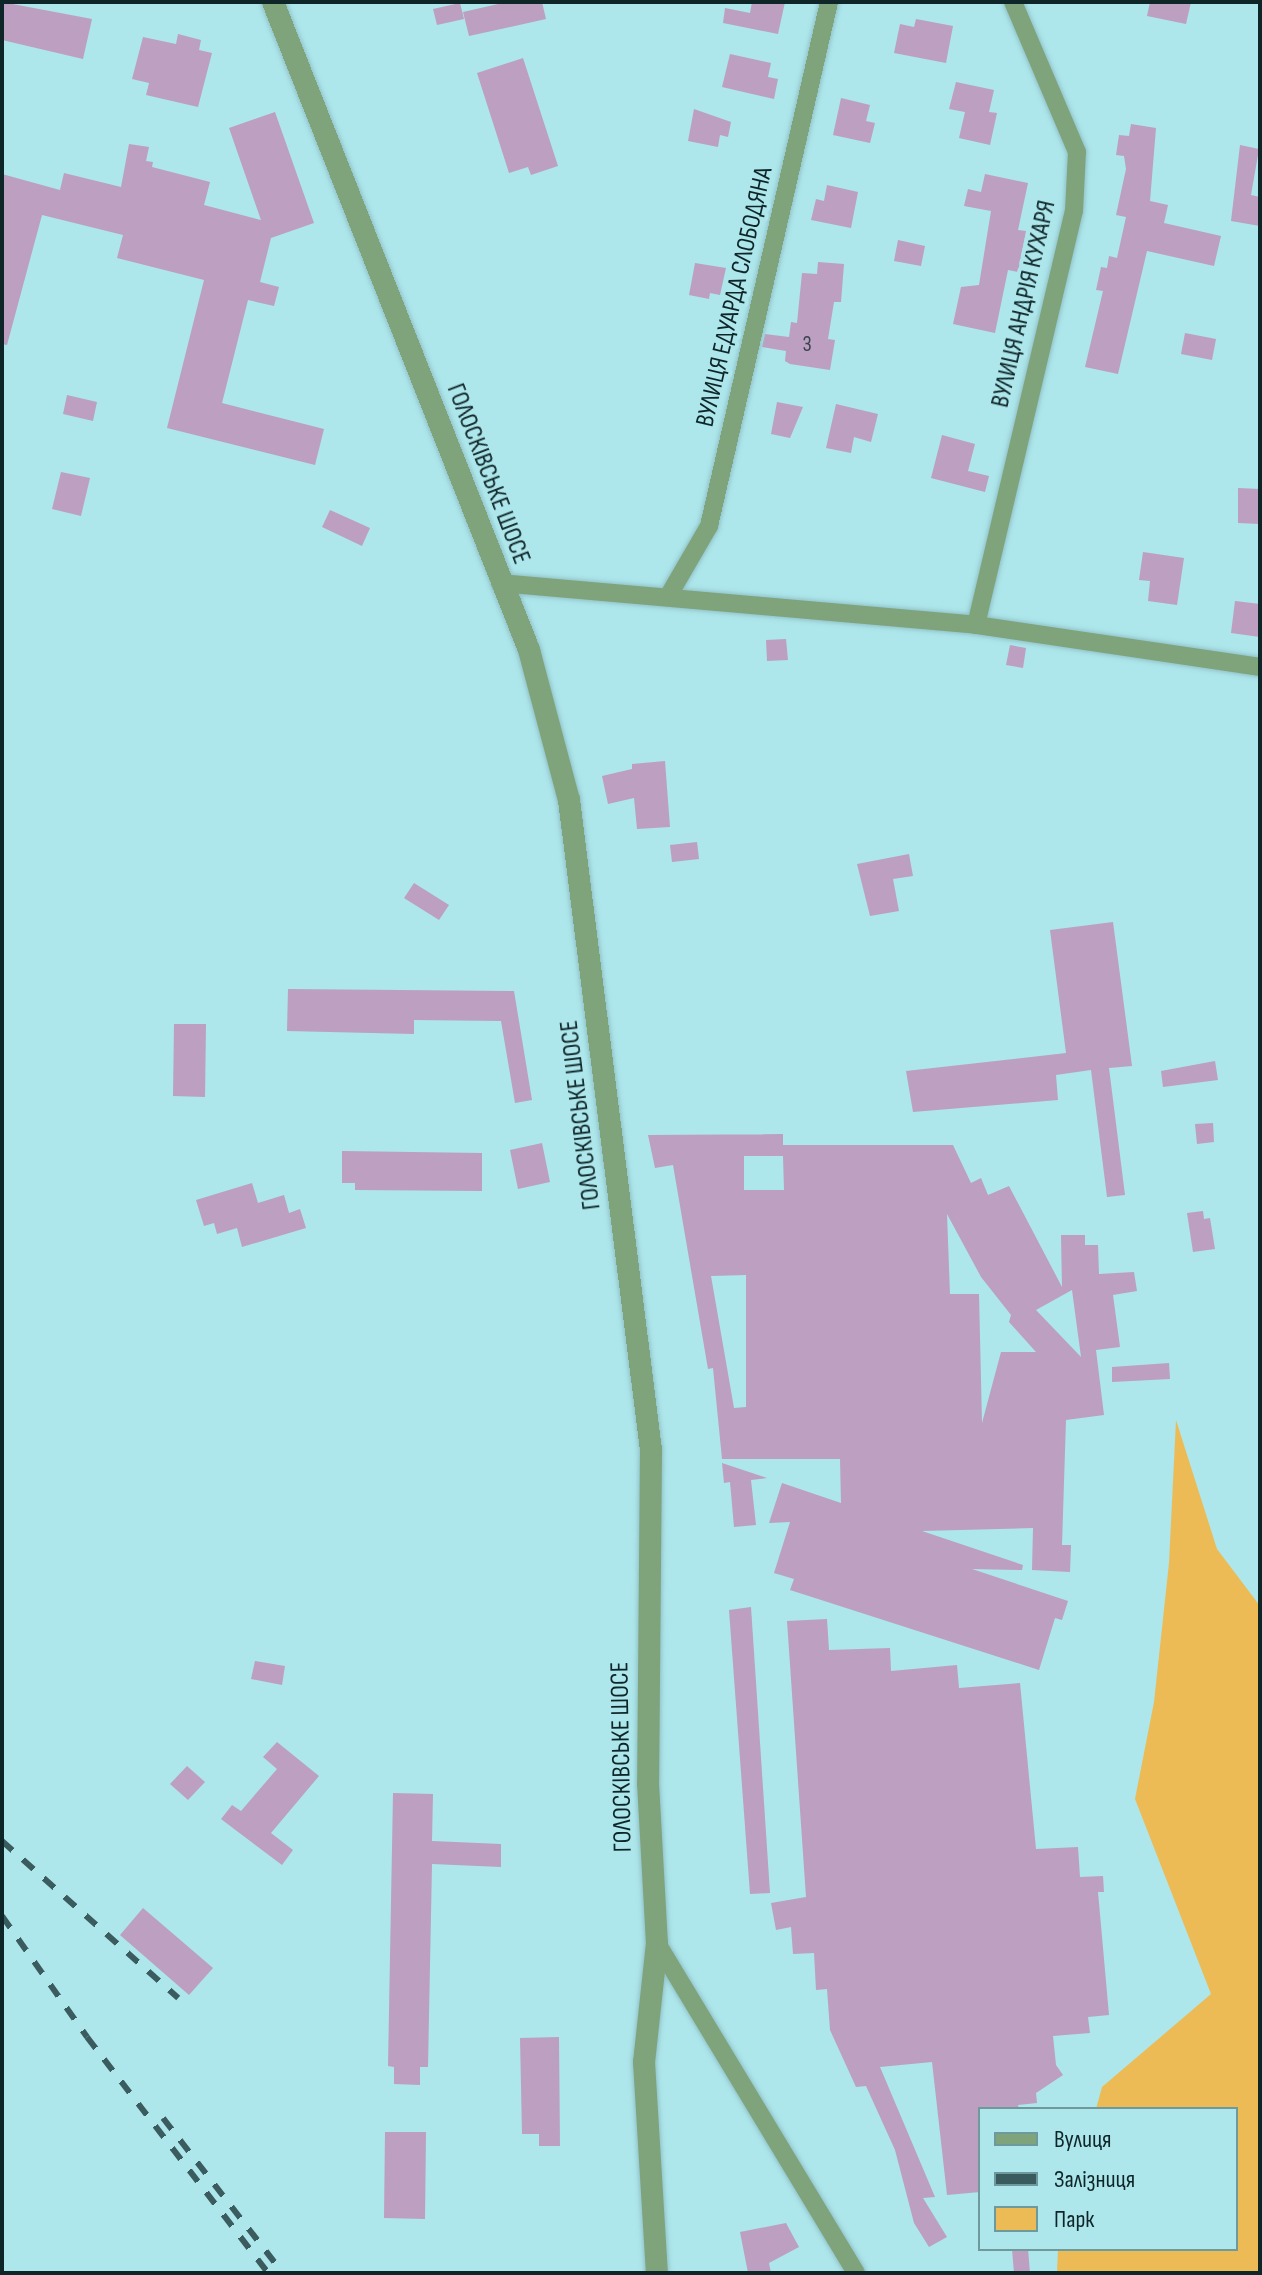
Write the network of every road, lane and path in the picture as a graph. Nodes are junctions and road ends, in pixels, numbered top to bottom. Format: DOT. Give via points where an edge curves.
graph roads {
  1 [pos="273,2"];
  2 [pos="829,2"];
  3 [pos="1013,2"];
  4 [pos="500,583"];
  5 [pos="669,595"];
  6 [pos="976,625"];
  7 [pos="1260,667"];
  8 [pos="657,1943"];
  9 [pos="657,2273"];
  10 [pos="856,2273"];
  1 -- 4 [label="street, ГОЛОСКІВСЬКЕ ШОСЕ"];
  2 -- 5 [label="street, ВУЛИЦЯ ЕДУАРДА СЛОБОДЯНА" via="709,526"];
  3 -- 6 [label="street, ВУЛИЦЯ АНДРІЯ КУХАРЯ" via="1077,152 1074,211"];
  4 -- 5 [label="street"];
  4 -- 8 [label="street, ГОЛОСКІВСЬКЕ ШОСЕ" via="529,650 569,800 643,1376 653,1535 649,1841"];
  5 -- 6 [label="street"];
  6 -- 7 [label="street"];
  8 -- 9 [label="street, ГОЛОСКІВСЬКЕ ШОСЕ" via="644,2062"];
  8 -- 10 [label="street"];
}
